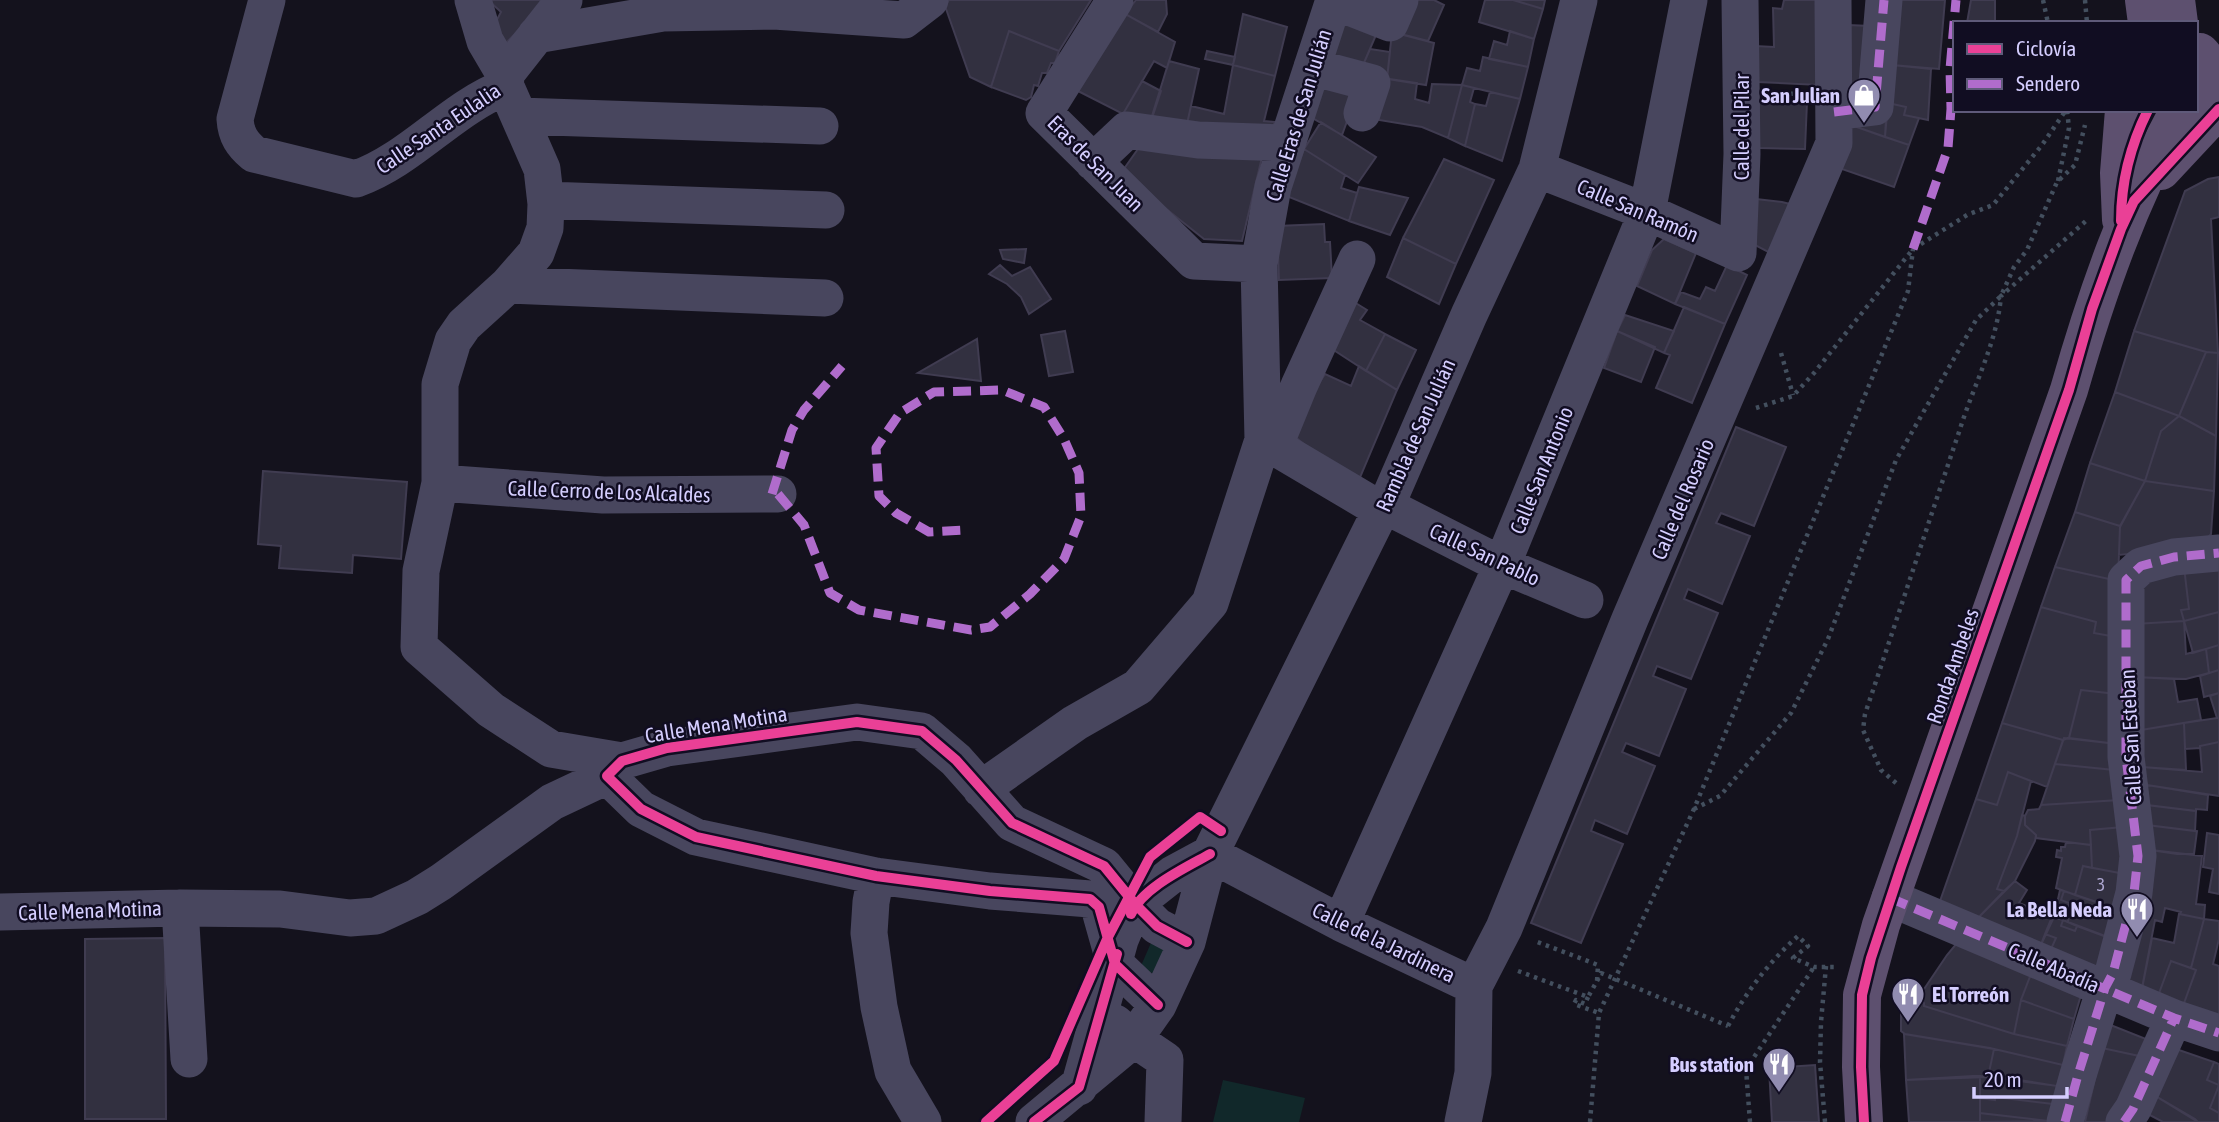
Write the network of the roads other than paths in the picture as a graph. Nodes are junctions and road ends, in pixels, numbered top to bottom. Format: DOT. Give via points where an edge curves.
graph roads {
  1 [pos="267,0"];
  2 [pos="473,0"];
  3 [pos="564,0"];
  4 [pos="930,0"];
  5 [pos="1115,0"];
  6 [pos="1400,0"];
  7 [pos="1579,0"];
  8 [pos="1689,0"];
  9 [pos="1740,0"];
  10 [pos="1833,0"];
  11 [pos="1884,0"];
  12 [pos="1334,1"];
  13 [pos="668,7"];
  14 [pos="536,35"];
  15 [pos="2198,50"];
  16 [pos="1312,67"];
  17 [pos="510,93"];
  18 [pos="1834,103"];
  19 [pos="2198,104"];
  20 [pos="2124,112"];
  21 [pos="2187,112"];
  22 [pos="1362,113"];
  23 [pos="821,126"];
  24 [pos="1287,143"];
  25 [pos="1093,162"];
  26 [pos="1537,169"];
  27 [pos="545,200"];
  28 [pos="826,210"];
  29 [pos="1647,212"];
  30 [pos="2116,214"];
  31 [pos="1738,253"];
  32 [pos="1357,260"];
  33 [pos="1259,264"];
  34 [pos="508,285"];
  35 [pos="825,298"];
  36 [pos="1268,444"];
  37 [pos="440,484"];
  38 [pos="778,494"];
  39 [pos="1383,508"];
  40 [pos="2219,553"];
  41 [pos="1502,565"];
  42 [pos="1585,600"];
  43 [pos="614,769"];
  44 [pos="981,789"];
  45 [pos="1210,854"];
  46 [pos="876,876"];
  47 [pos="1890,898"];
  48 [pos="1135,904"];
  49 [pos="180,908"];
  50 [pos="0,912"];
  51 [pos="1341,923"];
  52 [pos="1187,942"];
  53 [pos="1489,958"];
  54 [pos="1115,964"];
  55 [pos="2105,988"];
  56 [pos="1158,1005"];
  57 [pos="1101,1011"];
  58 [pos="2174,1018"];
  59 [pos="2219,1033"];
  60 [pos="1134,1039"];
  61 [pos="189,1059"];
  62 [pos="1079,1087"];
  63 [pos="923,1122"];
  64 [pos="1034,1122"];
  65 [pos="1164,1122"];
  66 [pos="1463,1122"];
  67 [pos="1864,1122"];
  68 [pos="2066,1122"];
  69 [pos="2124,1122"];
  1 -- 17 [label="street, Calle Santa Eulalia" via="235,119 238,135 254,154 356,179 397,158 473,103"];
  2 -- 17 [label="street" via="485,41"];
  3 -- 14 [label="street, Calle Santa Eulalia"];
  4 -- 13 [label="street" via="904,20"];
  5 -- 25 [label="street, Eras de San Juan" via="1044,113"];
  6 -- 12 [label="street" via="1390,23"];
  7 -- 26 [label="street, Rambla de San Julián"];
  8 -- 29 [label="street, Calle San Antonio"];
  9 -- 31 [label="street, Calle del Pilar"];
  10 -- 18 [label="street, Calle del Rosario"];
  11 -- 18 [label="street" via="1875,107"];
  12 -- 16 [label="street, Calle Eras de San Julián"];
  13 -- 14 [label="street"];
  14 -- 17 [label="street, Calle Santa Eulalia"];
  15 -- 19 [label="main road, Ronda Ambeles" via="2213,69 2214,79 2207,100"];
  16 -- 22 [label="street" via="1372,83"];
  16 -- 24 [label="street, Calle Eras de San Julián"];
  17 -- 23 [label="street"];
  17 -- 27 [label="street" via="542,169"];
  18 -- 53 [label="street, Calle del Rosario" via="1834,143"];
  20 -- 30 [label="main road, Ronda Ambeles"];
  21 -- 30 [label="main road, Ronda Ambeles"];
  24 -- 25 [label="street" via="1198,141 1127,130"];
  24 -- 33 [label="street, Calle Eras de San Julián" via="1273,187"];
  25 -- 33 [label="street, Eras de San Juan" via="1195,261"];
  26 -- 29 [label="street, Calle San Ramón"];
  26 -- 39 [label="street, Rambla de San Julián"];
  27 -- 28 [label="street"];
  27 -- 34 [label="street" via="545,228 536,253"];
  29 -- 31 [label="street, Calle San Ramón"];
  29 -- 41 [label="street, Calle San Antonio"];
  30 -- 47 [label="main road, Ronda Ambeles" via="2069,390"];
  32 -- 36 [label="street"];
  33 -- 36 [label="street, Calle Eras de San Julián"];
  34 -- 35 [label="street"];
  34 -- 37 [label="street" via="453,341 440,384"];
  36 -- 39 [label="street"];
  36 -- 44 [label="street, Calle Eras de San Julián" via="1210,603 1138,687 1075,723"];
  37 -- 38 [label="street, Calle Cerro de Los Alcaldes" via="603,495"];
  37 -- 43 [label="street" via="421,572 419,647 491,710 551,749"];
  39 -- 41 [label="street, Calle San Pablo"];
  39 -- 45 [label="street, Rambla de San Julián"];
  40 -- 55 [label="street, Calle San Esteban" via="2141,566 2126,580 2126,757 2138,856 2134,893"];
  41 -- 42 [label="street, Calle San Pablo"];
  41 -- 51 [label="street, Calle San Antonio"];
  43 -- 44 [label="street, Calle Mena Motina" via="667,748 857,722 922,732"];
  43 -- 46 [label="street" via="641,809 696,837"];
  43 -- 49 [label="street, Calle Mena Motina" via="552,802 417,897 376,916"];
  44 -- 48 [label="street, Calle Mena Motina" via="1012,823 1104,866"];
  45 -- 48 [label="street" via="1173,874"];
  45 -- 51 [label="street, Calle de la Jardinera"];
  45 -- 52 [label="street, Rambla de San Julián"];
  46 -- 54 [label="street" via="1090,899 1099,907"];
  46 -- 63 [label="street" via="869,933 879,1007 893,1071"];
  47 -- 55 [label="street, Calle Abadía"];
  47 -- 67 [label="main road, Ronda Ambeles" via="1862,995"];
  48 -- 52 [label="street, Calle Mena Motina" via="1157,926"];
  48 -- 54 [label="street"];
  49 -- 50 [label="street, Calle Mena Motina"];
  49 -- 61 [label="street, Calle Mena Motina"];
  51 -- 53 [label="street, Calle de la Jardinera"];
  52 -- 56 [label="street, Rambla de San Julián"];
  53 -- 66 [label="street, Calle de la Jardinera"];
  54 -- 56 [label="street"];
  54 -- 57 [label="street"];
  55 -- 58 [label="street, Calle Abadía"];
  55 -- 68 [label="street, Calle San Esteban"];
  56 -- 60 [label="street, Rambla de San Julián"];
  57 -- 60 [label="street"];
  57 -- 62 [label="street"];
  58 -- 59 [label="street, Calle Abadía"];
  58 -- 69 [label="street"];
  60 -- 62 [label="street, Rambla de San Julián"];
  60 -- 65 [label="street" via="1165,1060"];
  62 -- 64 [label="street, Rambla de San Julián"];
}
